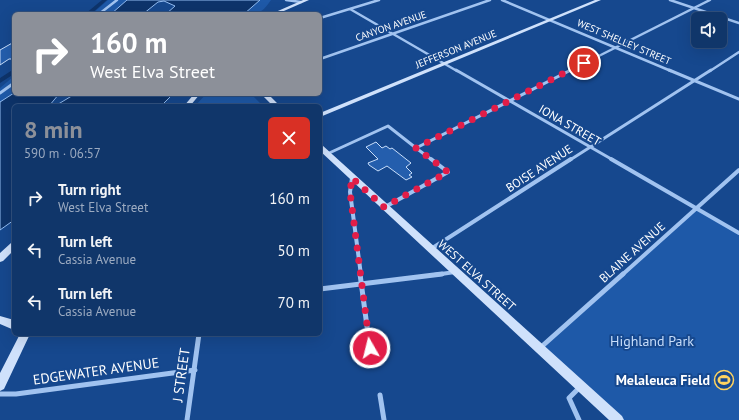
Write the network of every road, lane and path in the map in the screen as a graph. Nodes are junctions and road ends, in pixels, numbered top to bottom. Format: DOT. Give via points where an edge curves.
graph roads {
  1 [pos="117,0"];
  2 [pos="289,0"];
  3 [pos="307,0"];
  4 [pos="379,0"];
  5 [pos="490,0"];
  6 [pos="502,0"];
  7 [pos="599,0"];
  8 [pos="670,0"];
  9 [pos="710,0"];
  10 [pos="301,2"];
  11 [pos="694,8"];
  12 [pos="350,9"];
  13 [pos="102,12"];
  14 [pos="274,12"];
  15 [pos="277,12"];
  16 [pos="322,17"];
  17 [pos="551,20"];
  18 [pos="739,23"];
  19 [pos="393,34"];
  20 [pos="616,47"];
  21 [pos="739,52"];
  22 [pos="322,58"];
  23 [pos="445,64"];
  24 [pos="695,81"];
  25 [pos="12,84"];
  26 [pos="0,93"];
  27 [pos="195,96"];
  28 [pos="266,96"];
  29 [pos="739,99"];
  30 [pos="510,101"];
  31 [pos="189,104"];
  32 [pos="275,104"];
  33 [pos="322,114"];
  34 [pos="416,148"];
  35 [pos="590,148"];
  36 [pos="323,151"];
  37 [pos="739,170"];
  38 [pos="352,178"];
  39 [pos="384,207"];
  40 [pos="696,208"];
  41 [pos="739,233"];
  42 [pos="12,247"];
  43 [pos="431,249"];
  44 [pos="0,258"];
  45 [pos="456,272"];
  46 [pos="362,285"];
  47 [pos="322,289"];
  48 [pos="0,320"];
  49 [pos="12,324"];
  50 [pos="24,336"];
  51 [pos="199,336"];
  52 [pos="370,348"];
  53 [pos="539,348"];
  54 [pos="195,370"];
  55 [pos="0,385"];
  56 [pos="581,386"];
  57 [pos="0,394"];
  58 [pos="380,395"];
  59 [pos="188,420"];
  60 [pos="384,420"];
  61 [pos="578,420"];
  62 [pos="618,420"];
  1 -- 13 [label="street"];
  2 -- 10 [label="street"];
  2 -- 14 [label="street"];
  3 -- 10 [label="street"];
  4 -- 12 [label="street"];
  5 -- 19 [label="street, CANYON AVENUE"];
  6 -- 17 [label="street, WEST SHELLEY STREET"];
  7 -- 17 [label="street, JEFFERSON AVENUE"];
  8 -- 11 [label="street"];
  9 -- 11 [label="street"];
  10 -- 15 [label="street"];
  11 -- 18 [label="street"];
  11 -- 20 [label="street"];
  12 -- 16 [label="street"];
  12 -- 19 [label="street, IONA STREET"];
  17 -- 20 [label="street, WEST SHELLEY STREET"];
  17 -- 23 [label="street, JEFFERSON AVENUE"];
  19 -- 22 [label="street, CANYON AVENUE"];
  19 -- 23 [label="street, IONA STREET"];
  20 -- 24 [label="street, WEST SHELLEY STREET"];
  20 -- 30 [label="street"];
  21 -- 24 [label="street, BOISE AVENUE"];
  23 -- 30 [label="street, IONA STREET"];
  23 -- 33 [label="street, JEFFERSON AVENUE"];
  24 -- 29 [label="street, WEST SHELLEY STREET"];
  24 -- 35 [label="street, BOISE AVENUE"];
  25 -- 26 [label="street"];
  27 -- 31 [label="street"];
  28 -- 32 [label="street"];
  30 -- 34 [label="street"];
  30 -- 35 [label="street, IONA STREET"];
  34 -- 36 [label="street" via="388,126"];
  34 -- 39 [label="street" via="448,172"];
  35 -- 40 [label="street, IONA STREET"];
  35 -- 43 [label="street, BOISE AVENUE"];
  36 -- 38 [label="street, WEST ELVA STREET"];
  37 -- 40 [label="street, BLAINE AVENUE"];
  38 -- 39 [label="street, WEST ELVA STREET"];
  38 -- 46 [label="street" via="350,192"];
  39 -- 43 [label="street, WEST ELVA STREET"];
  40 -- 41 [label="street, IONA STREET"];
  40 -- 53 [label="street, BLAINE AVENUE"];
  42 -- 44 [label="street"];
  43 -- 45 [label="street, WEST ELVA STREET"];
  45 -- 46 [label="street"];
  45 -- 53 [label="street, WEST ELVA STREET"];
  46 -- 47 [label="street"];
  46 -- 52 [label="street"];
  48 -- 49 [label="street"];
  50 -- 55 [label="street"];
  51 -- 54 [label="street, J STREET"];
  53 -- 56 [label="street, WEST ELVA STREET"];
  54 -- 57 [label="street, EDGEWATER AVENUE"];
  54 -- 59 [label="street, J STREET"];
  56 -- 61 [label="street" via="569,398"];
  56 -- 62 [label="street, WEST ELVA STREET"];
  58 -- 60 [label="street"];
}
